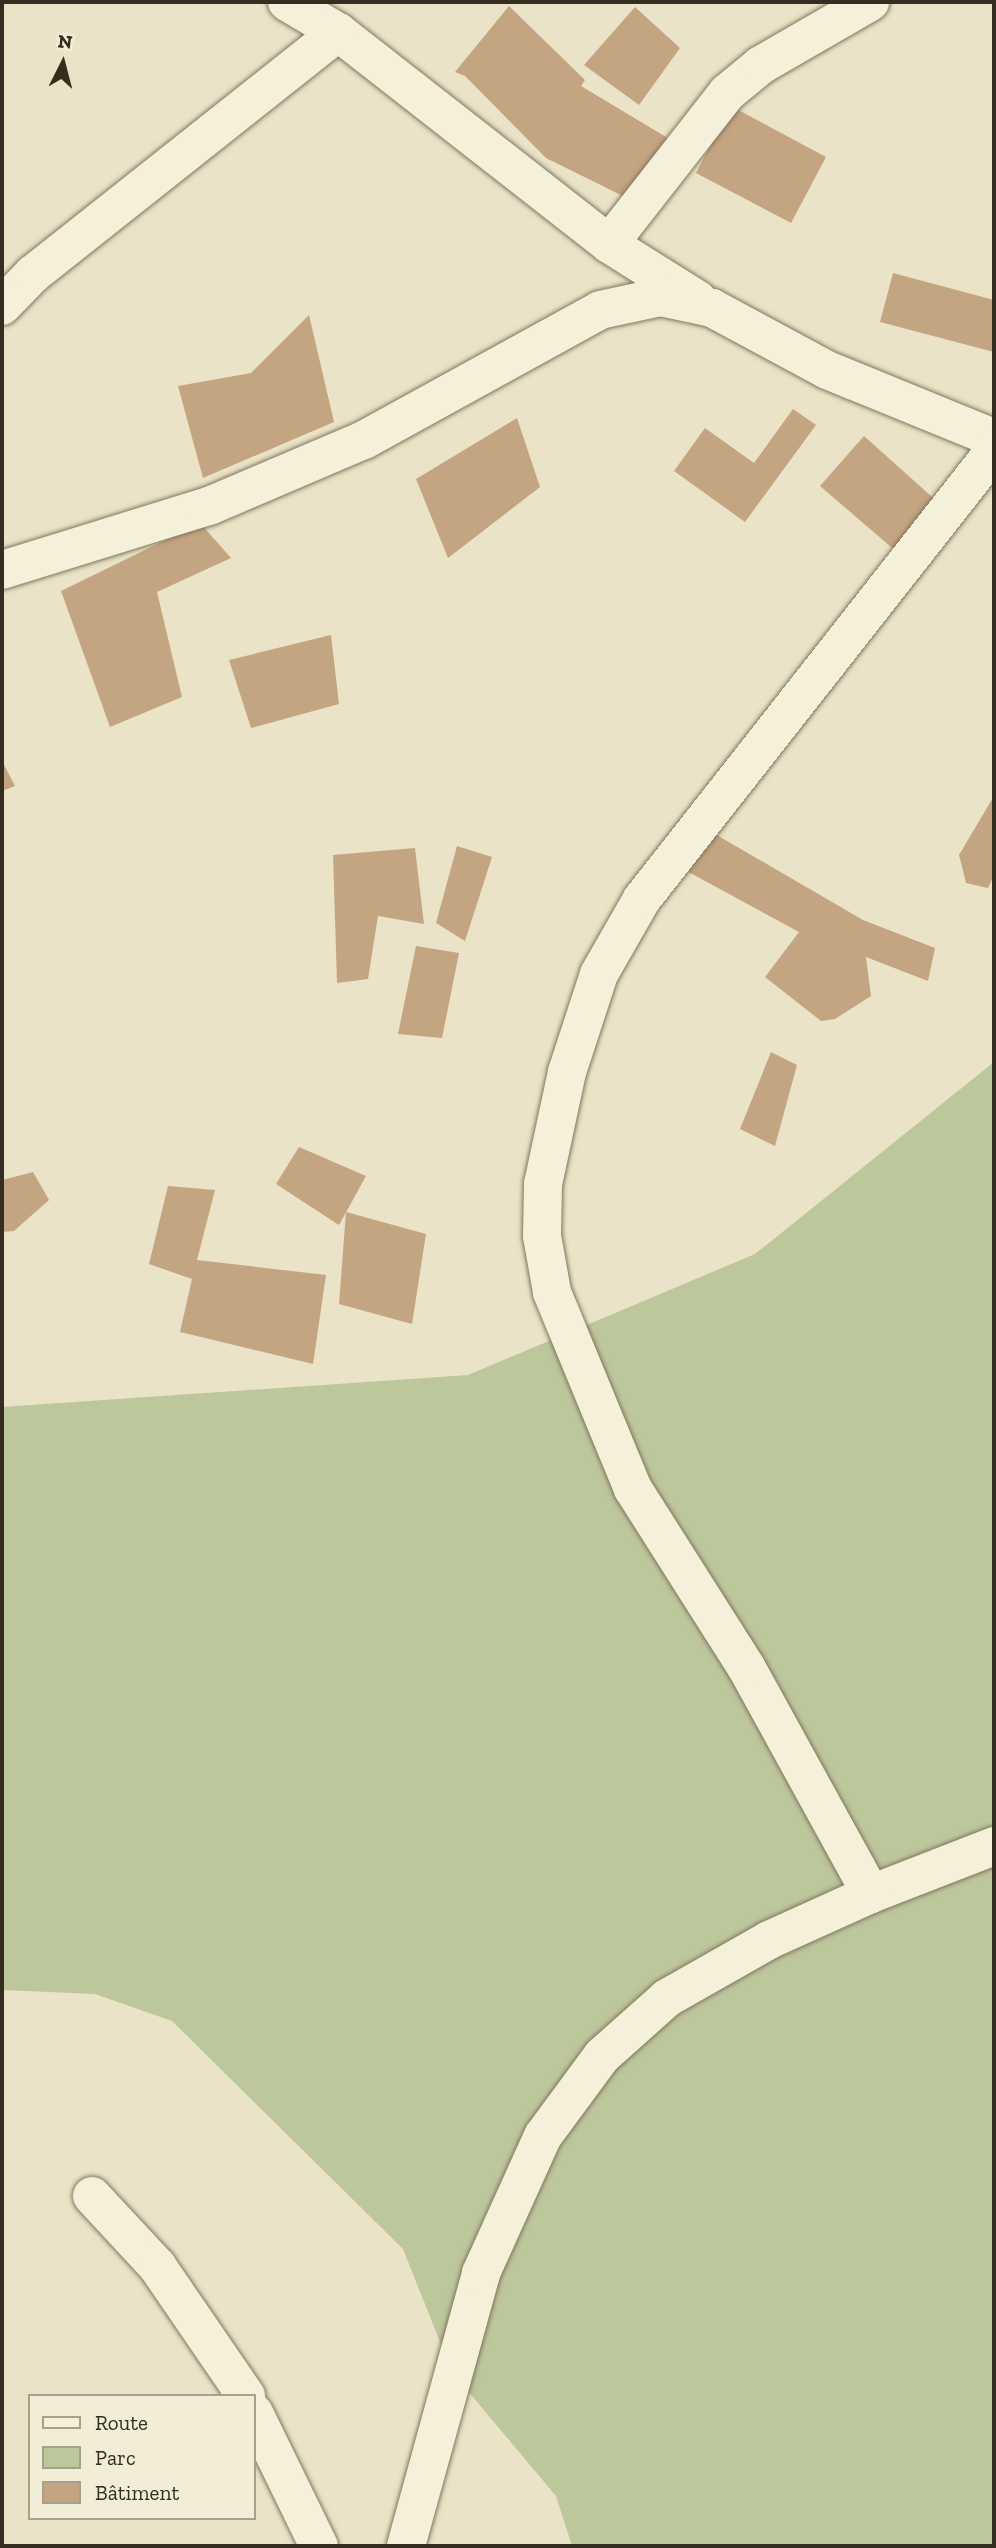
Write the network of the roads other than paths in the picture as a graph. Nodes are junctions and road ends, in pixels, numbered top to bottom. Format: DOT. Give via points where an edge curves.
graph roads {
  1 [pos="287,2"];
  2 [pos="870,2"];
  3 [pos="338,32"];
  4 [pos="609,244"];
  5 [pos="2,306"];
  6 [pos="712,308"];
  7 [pos="994,438"];
  8 [pos="994,451"];
  9 [pos="12,561"];
  10 [pos="994,1846"];
  11 [pos="871,1894"];
  12 [pos="92,2196"];
  13 [pos="245,2394"];
  14 [pos="256,2417"];
  15 [pos="319,2546"];
  16 [pos="406,2546"];
  1 -- 3 [label="street"];
  2 -- 4 [label="street" via="761,65 727,93"];
  3 -- 4 [label="street"];
  3 -- 5 [label="street" via="33,274"];
  4 -- 6 [label="street"];
  6 -- 7 [label="street" via="827,370"];
  6 -- 9 [label="street" via="660,297 600,310 364,440 209,506"];
  8 -- 11 [label="street" via="642,899 599,974 567,1072 543,1184 542,1236 552,1292 633,1489 746,1667"];
  10 -- 11 [label="street"];
  11 -- 16 [label="street" via="769,1940 667,1998 603,2056 543,2136 481,2273"];
  12 -- 13 [label="street" via="157,2266"];
  14 -- 15 [label="street"];
}
